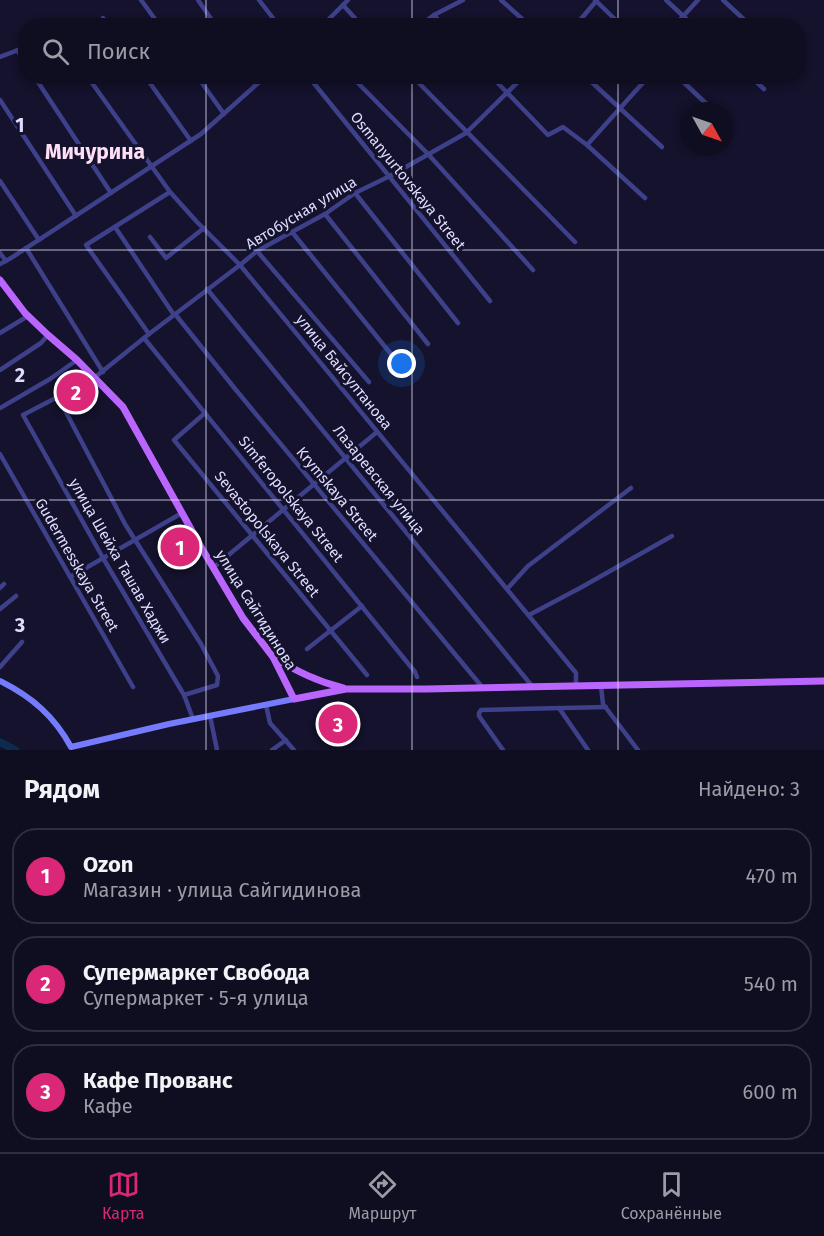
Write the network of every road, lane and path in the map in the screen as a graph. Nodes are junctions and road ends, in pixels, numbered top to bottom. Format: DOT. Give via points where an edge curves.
graph roads {
  1 [pos="141,0"];
  2 [pos="198,0"];
  3 [pos="259,0"];
  4 [pos="348,0"];
  5 [pos="463,0"];
  6 [pos="501,0"];
  7 [pos="596,0"];
  8 [pos="666,0"];
  9 [pos="698,0"];
  10 [pos="723,0"];
  11 [pos="343,5"];
  12 [pos="434,15"];
  13 [pos="683,16"];
  14 [pos="154,18"];
  15 [pos="210,18"];
  16 [pos="273,18"];
  17 [pos="330,18"];
  18 [pos="355,18"];
  19 [pos="430,18"];
  20 [pos="436,18"];
  21 [pos="521,18"];
  22 [pos="581,18"];
  23 [pos="614,18"];
  24 [pos="742,18"];
  25 [pos="17,50"];
  26 [pos="0,57"];
  27 [pos="39,84"];
  28 [pos="93,84"];
  29 [pos="151,84"];
  30 [pos="203,84"];
  31 [pos="257,84"];
  32 [pos="315,84"];
  33 [pos="359,84"];
  34 [pos="420,84"];
  35 [pos="498,84"];
  36 [pos="516,84"];
  37 [pos="593,84"];
  38 [pos="641,84"];
  39 [pos="685,84"];
  40 [pos="759,84"];
  41 [pos="764,88"];
  42 [pos="506,93"];
  43 [pos="0,100"];
  44 [pos="704,102"];
  45 [pos="619,109"];
  46 [pos="224,114"];
  47 [pos="466,133"];
  48 [pos="191,141"];
  49 [pos="587,145"];
  50 [pos="662,147"];
  51 [pos="428,154"];
  52 [pos="152,166"];
  53 [pos="390,176"];
  54 [pos="0,181"];
  55 [pos="170,192"];
  56 [pos="111,193"];
  57 [pos="355,194"];
  58 [pos="645,198"];
  59 [pos="325,214"];
  60 [pos="76,216"];
  61 [pos="115,227"];
  62 [pos="204,228"];
  63 [pos="292,232"];
  64 [pos="150,237"];
  65 [pos="39,240"];
  66 [pos="575,242"];
  67 [pos="26,249"];
  68 [pos="257,251"];
  69 [pos="0,253"];
  70 [pos="6,261"];
  71 [pos="0,264"];
  72 [pos="240,265"];
  73 [pos="533,270"];
  74 [pos="0,280"];
  75 [pos="207,289"];
  76 [pos="3,291"];
  77 [pos="490,301"];
  78 [pos="174,314"];
  79 [pos="28,316"];
  80 [pos="458,323"];
  81 [pos="0,333"];
  82 [pos="48,335"];
  83 [pos="147,336"];
  84 [pos="428,344"];
  85 [pos="77,360"];
  86 [pos="399,364"];
  87 [pos="0,370"];
  88 [pos="103,372"];
  89 [pos="94,378"];
  90 [pos="369,382"];
  91 [pos="58,397"];
  92 [pos="0,408"];
  93 [pos="205,413"];
  94 [pos="23,415"];
  95 [pos="377,432"];
  96 [pos="0,454"];
  97 [pos="346,458"];
  98 [pos="314,484"];
  99 [pos="631,488"];
  100 [pos="284,509"];
  101 [pos="182,513"];
  102 [pos="252,536"];
  103 [pos="672,536"];
  104 [pos="135,541"];
  105 [pos="103,558"];
  106 [pos="213,567"];
  107 [pos="70,577"];
  108 [pos="507,589"];
  109 [pos="16,596"];
  110 [pos="362,606"];
  111 [pos="0,609"];
  112 [pos="529,615"];
  113 [pos="331,631"];
  114 [pos="22,642"];
  115 [pos="307,649"];
  116 [pos="273,657"];
  117 [pos="0,667"];
  118 [pos="367,675"];
  119 [pos="417,677"];
  120 [pos="0,681"];
  121 [pos="824,681"];
  122 [pos="576,686"];
  123 [pos="602,686"];
  124 [pos="133,687"];
  125 [pos="532,687"];
  126 [pos="483,688"];
  127 [pos="346,689"];
  128 [pos="184,695"];
  129 [pos="294,699"];
  130 [pos="266,705"];
  131 [pos="606,707"];
  132 [pos="558,708"];
  133 [pos="210,716"];
  134 [pos="193,719"];
  135 [pos="286,740"];
  136 [pos="69,749"];
  137 [pos="217,750"];
  138 [pos="272,750"];
  139 [pos="294,750"];
  140 [pos="504,750"];
  141 [pos="588,750"];
  142 [pos="638,750"];
  1 -- 14 [label="street"];
  2 -- 15 [label="street"];
  3 -- 16 [label="street"];
  4 -- 11 [label="street"];
  5 -- 12 [label="street"];
  6 -- 21 [label="street"];
  7 -- 22 [label="street"];
  7 -- 23 [label="street"];
  8 -- 13 [label="street"];
  9 -- 13 [label="street"];
  10 -- 24 [label="street"];
  11 -- 17 [label="street"];
  11 -- 18 [label="street"];
  12 -- 19 [label="street"];
  12 -- 20 [label="street"];
  25 -- 26 [label="street"];
  27 -- 56 [label="street"];
  28 -- 52 [label="street, улица Байсултанова"];
  29 -- 48 [label="street"];
  30 -- 46 [label="street"];
  31 -- 46 [label="street"];
  32 -- 53 [label="street, Osmanyurtovskaya Street"];
  33 -- 51 [label="street"];
  34 -- 47 [label="street"];
  35 -- 42 [label="street"];
  36 -- 42 [label="street, Автобусная улица"];
  37 -- 45 [label="street"];
  38 -- 45 [label="street"];
  39 -- 44 [label="street"];
  40 -- 41 [label="street"];
  42 -- 47 [label="street, Автобусная улица"];
  42 -- 49 [label="street" via="548,135 563,127"];
  43 -- 60 [label="street"];
  45 -- 49 [label="street"];
  45 -- 50 [label="street"];
  46 -- 48 [label="street"];
  47 -- 51 [label="street, Автобусная улица"];
  47 -- 66 [label="street"];
  48 -- 52 [label="street"];
  49 -- 58 [label="street"];
  51 -- 53 [label="street, Автобусная улица"];
  51 -- 73 [label="street"];
  52 -- 55 [label="street, улица Байсултанова"];
  52 -- 56 [label="street"];
  53 -- 57 [label="street, Автобусная улица"];
  53 -- 77 [label="street, Osmanyurtovskaya Street"];
  54 -- 65 [label="street"];
  55 -- 61 [label="street"];
  55 -- 62 [label="street, улица Байсултанова"];
  56 -- 60 [label="street"];
  57 -- 59 [label="street, Автобусная улица"];
  57 -- 80 [label="street"];
  59 -- 63 [label="street, Автобусная улица"];
  59 -- 84 [label="street"];
  60 -- 65 [label="street"];
  61 -- 78 [label="street, Krymskaya Street"];
  61 -- 83 [label="street, Simferopolskaya Street" via="86,245"];
  62 -- 64 [label="street" via="166,258"];
  62 -- 72 [label="street, улица Байсултанова"];
  63 -- 68 [label="street, Автобусная улица"];
  63 -- 86 [label="street"];
  65 -- 67 [label="street"];
  67 -- 70 [label="street"];
  67 -- 88 [label="street"];
  68 -- 72 [label="street, Автобусная улица"];
  68 -- 90 [label="street"];
  69 -- 70 [label="street"];
  70 -- 71 [label="street"];
  72 -- 75 [label="street, Автобусная улица"];
  72 -- 95 [label="street, улица Байсултанова"];
  74 -- 76 [label="main road, улица Сайгидинова"];
  75 -- 78 [label="street, Автобусная улица"];
  75 -- 97 [label="street, Лазаревская улица"];
  76 -- 79 [label="main road, улица Сайгидинова"];
  78 -- 83 [label="street, Автобусная улица"];
  78 -- 98 [label="street, Krymskaya Street"];
  79 -- 81 [label="street"];
  79 -- 82 [label="main road, улица Сайгидинова"];
  82 -- 85 [label="main road, улица Сайгидинова"];
  82 -- 87 [label="street"];
  83 -- 88 [label="street, Автобусная улица"];
  83 -- 93 [label="street, Simferopolskaya Street"];
  85 -- 89 [label="main road, улица Сайгидинова"];
  85 -- 92 [label="street"];
  88 -- 89 [label="street, Автобусная улица"];
  89 -- 91 [label="street, Автобусная улица"];
  89 -- 101 [label="main road, улица Сайгидинова" via="123,407"];
  91 -- 94 [label="street, Автобусная улица"];
  91 -- 104 [label="street"];
  93 -- 100 [label="street, Simferopolskaya Street"];
  93 -- 102 [label="street, Sevastopolskaya Street" via="174,440"];
  94 -- 105 [label="street, улица Шейха Ташав Хаджи"];
  95 -- 97 [label="street"];
  95 -- 108 [label="street, улица Байсултанова"];
  96 -- 107 [label="street, Gudermesskaya Street"];
  97 -- 98 [label="street"];
  97 -- 125 [label="street, Лазаревская улица"];
  98 -- 100 [label="street"];
  98 -- 126 [label="street, Krymskaya Street"];
  99 -- 108 [label="street" via="528,566"];
  100 -- 102 [label="street"];
  100 -- 110 [label="street, Simferopolskaya Street"];
  101 -- 104 [label="street"];
  101 -- 106 [label="main road, улица Сайгидинова"];
  102 -- 106 [label="street"];
  102 -- 113 [label="street, Sevastopolskaya Street"];
  103 -- 112 [label="street"];
  104 -- 105 [label="street"];
  104 -- 128 [label="street" via="218,676 217,685"];
  105 -- 107 [label="street"];
  105 -- 128 [label="street, улица Шейха Ташав Хаджи"];
  106 -- 116 [label="main road, улица Сайгидинова" via="243,618"];
  107 -- 124 [label="street, Gudermesskaya Street"];
  108 -- 112 [label="street, улица Байсултанова"];
  109 -- 111 [label="street"];
  110 -- 113 [label="street"];
  110 -- 119 [label="street, Simferopolskaya Street"];
  112 -- 122 [label="street, улица Байсултанова" via="576,673"];
  113 -- 115 [label="street"];
  113 -- 118 [label="street, Sevastopolskaya Street"];
  114 -- 117 [label="street"];
  116 -- 127 [label="main road" via="320,682"];
  116 -- 129 [label="main road, улица Сайгидинова"];
  120 -- 136 [label="main road" via="45,711 63,733"];
  121 -- 123 [label="main road"];
  122 -- 123 [label="main road"];
  122 -- 125 [label="main road"];
  123 -- 131 [label="street"];
  125 -- 126 [label="main road"];
  126 -- 127 [label="main road"];
  127 -- 129 [label="main road"];
  128 -- 134 [label="street, улица Шейха Ташав Хаджи"];
  129 -- 130 [label="main road"];
  130 -- 133 [label="main road"];
  130 -- 135 [label="street" via="270,723"];
  131 -- 132 [label="street"];
  131 -- 142 [label="street"];
  132 -- 140 [label="street" via="479,712"];
  132 -- 141 [label="street"];
  133 -- 134 [label="main road"];
  133 -- 137 [label="street"];
  134 -- 136 [label="main road"];
  135 -- 138 [label="street"];
  135 -- 139 [label="street"];
}
